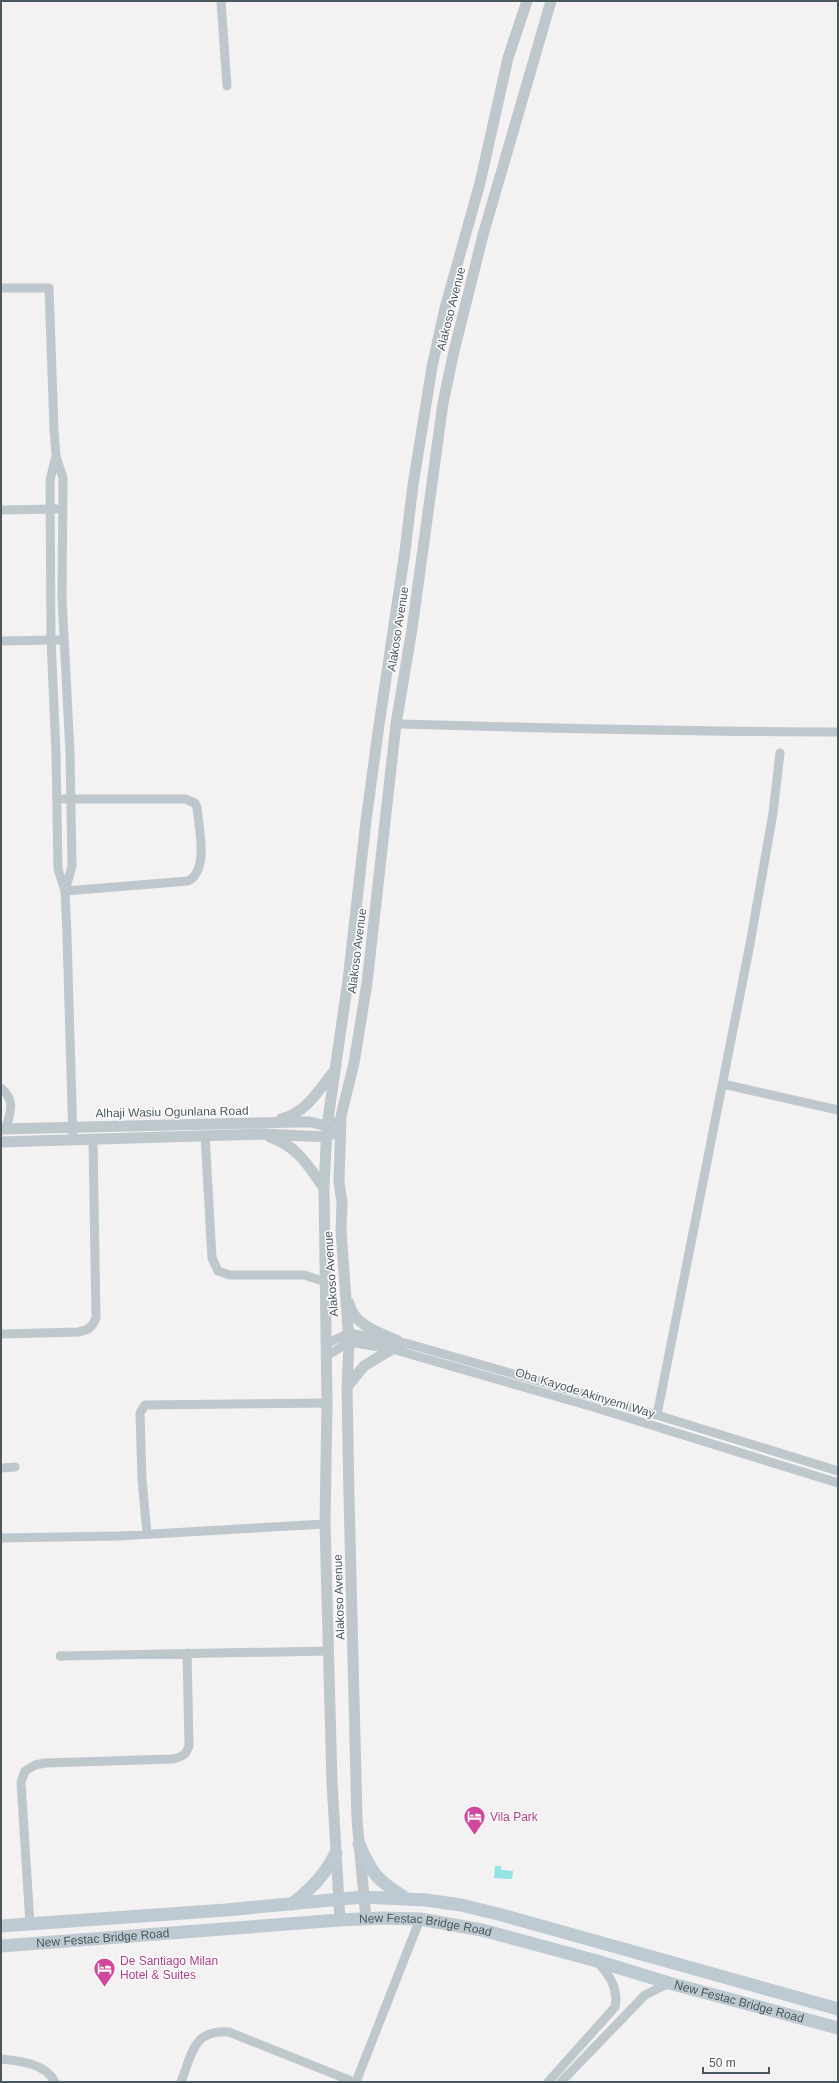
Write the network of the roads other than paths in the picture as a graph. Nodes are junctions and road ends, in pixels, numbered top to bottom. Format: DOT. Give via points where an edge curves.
graph roads {
  1 [pos="221,1"];
  2 [pos="527,1"];
  3 [pos="551,1"];
  4 [pos="227,86"];
  5 [pos="480,183"];
  6 [pos="499,184"];
  7 [pos="1,288"];
  8 [pos="56,456"];
  9 [pos="51,509"];
  10 [pos="63,509"];
  11 [pos="1,510"];
  12 [pos="51,640"];
  13 [pos="64,640"];
  14 [pos="1,641"];
  15 [pos="396,724"];
  16 [pos="838,732"];
  17 [pos="780,753"];
  18 [pos="56,799"];
  19 [pos="70,799"];
  20 [pos="65,891"];
  21 [pos="336,1070"];
  22 [pos="723,1084"];
  23 [pos="1,1088"];
  24 [pos="838,1110"];
  25 [pos="341,1116"];
  26 [pos="268,1122"];
  27 [pos="73,1127"];
  28 [pos="4,1129"];
  29 [pos="341,1129"];
  30 [pos="327,1132"];
  31 [pos="262,1134"];
  32 [pos="205,1135"];
  33 [pos="73,1140"];
  34 [pos="93,1140"];
  35 [pos="1,1142"];
  36 [pos="324,1188"];
  37 [pos="343,1275"];
  38 [pos="326,1282"];
  39 [pos="1,1334"];
  40 [pos="349,1337"];
  41 [pos="326,1344"];
  42 [pos="395,1345"];
  43 [pos="327,1356"];
  44 [pos="347,1387"];
  45 [pos="327,1403"];
  46 [pos="657,1415"];
  47 [pos="15,1467"];
  48 [pos="1,1468"];
  49 [pos="838,1471"];
  50 [pos="838,1483"];
  51 [pos="325,1524"];
  52 [pos="147,1534"];
  53 [pos="1,1538"];
  54 [pos="329,1651"];
  55 [pos="187,1653"];
  56 [pos="60,1656"];
  57 [pos="359,1844"];
  58 [pos="336,1853"];
  59 [pos="363,1897"];
  60 [pos="406,1898"];
  61 [pos="339,1899"];
  62 [pos="292,1904"];
  63 [pos="366,1919"];
  64 [pos="420,1919"];
  65 [pos="340,1920"];
  66 [pos="80,1921"];
  67 [pos="30,1924"];
  68 [pos="1,1926"];
  69 [pos="81,1940"];
  70 [pos="1,1946"];
  71 [pos="598,1961"];
  72 [pos="669,1983"];
  73 [pos="838,2009"];
  74 [pos="838,2028"];
  75 [pos="1,2059"];
  76 [pos="55,2082"];
  77 [pos="181,2082"];
  78 [pos="355,2082"];
  79 [pos="548,2082"];
  80 [pos="561,2082"];
  1 -- 4 [label="street"];
  2 -- 5 [label="street, Alakoso Avenue" via="508,58"];
  3 -- 6 [label="street, Alakoso Avenue"];
  5 -- 6 [label="street"];
  5 -- 21 [label="street, Alakoso Avenue" via="445,308 421,434 366,821"];
  6 -- 15 [label="street, Alakoso Avenue" via="468,294 445,396"];
  7 -- 8 [label="street" via="49,288"];
  8 -- 9 [label="street" via="51,470"];
  8 -- 10 [label="street" via="63,478"];
  9 -- 10 [label="street"];
  9 -- 11 [label="street"];
  9 -- 12 [label="street"];
  10 -- 13 [label="street"];
  12 -- 13 [label="street"];
  12 -- 14 [label="street"];
  12 -- 18 [label="street"];
  13 -- 19 [label="street"];
  15 -- 16 [label="street" via="590,730"];
  15 -- 25 [label="street, Alakoso Avenue" via="367,983 354,1063"];
  17 -- 22 [label="street" via="764,866"];
  18 -- 19 [label="street"];
  18 -- 20 [label="street" via="58,869"];
  19 -- 20 [label="street" via="72,866"];
  19 -- 20 [label="street" via="185,799 196,803 201,859 195,878 188,881"];
  20 -- 27 [label="street"];
  21 -- 26 [label="street" via="306,1107 290,1117"];
  21 -- 30 [label="street, Alakoso Avenue"];
  22 -- 24 [label="street"];
  22 -- 46 [label="street"];
  23 -- 28 [label="street" via="10,1098 11,1108"];
  25 -- 29 [label="street, Alakoso Avenue"];
  25 -- 30 [label="street"];
  26 -- 27 [label="street, Alhaji Wasiu Ogunlana Road"];
  26 -- 30 [label="street, Alhaji Wasiu Ogunlana Road" via="310,1122"];
  27 -- 28 [label="street, Alhaji Wasiu Ogunlana Road"];
  27 -- 33 [label="street"];
  29 -- 30 [label="street"];
  29 -- 37 [label="street, Alakoso Avenue" via="339,1182 342,1203"];
  30 -- 31 [label="street, Alhaji Wasiu Ogunlana Road"];
  30 -- 36 [label="street, Alakoso Avenue"];
  31 -- 32 [label="street, Alhaji Wasiu Ogunlana Road"];
  31 -- 36 [label="street" via="278,1140 302,1156"];
  32 -- 34 [label="street, Alhaji Wasiu Ogunlana Road"];
  32 -- 38 [label="street" via="212,1258 218,1271 230,1275 304,1275"];
  33 -- 34 [label="street, Alhaji Wasiu Ogunlana Road"];
  33 -- 35 [label="street, Alhaji Wasiu Ogunlana Road"];
  34 -- 39 [label="street" via="96,1318 94,1323 87,1330 78,1332"];
  36 -- 38 [label="street, Alakoso Avenue"];
  37 -- 40 [label="street, Alakoso Avenue"];
  37 -- 42 [label="street" via="350,1311 369,1329"];
  38 -- 41 [label="street, Alakoso Avenue"];
  40 -- 41 [label="street"];
  40 -- 42 [label="street, Oba Kayode Akinyemi Way"];
  40 -- 43 [label="street"];
  40 -- 44 [label="street, Alakoso Avenue"];
  41 -- 43 [label="street, Alakoso Avenue"];
  42 -- 44 [label="street" via="364,1366"];
  42 -- 46 [label="street, Oba Kayode Akinyemi Way"];
  42 -- 50 [label="street, Oba Kayode Akinyemi Way"];
  43 -- 45 [label="street, Alakoso Avenue"];
  44 -- 57 [label="street, Alakoso Avenue"];
  45 -- 51 [label="street, Alakoso Avenue"];
  45 -- 52 [label="street" via="145,1405 140,1413"];
  46 -- 49 [label="street, Oba Kayode Akinyemi Way"];
  47 -- 48 [label="street"];
  51 -- 52 [label="street"];
  51 -- 54 [label="street, Alakoso Avenue"];
  52 -- 53 [label="street"];
  54 -- 55 [label="street"];
  54 -- 58 [label="street, Alakoso Avenue"];
  55 -- 56 [label="street"];
  55 -- 67 [label="street" via="189,1746 182,1757 45,1763 25,1771 21,1782"];
  57 -- 59 [label="street, Alakoso Avenue"];
  57 -- 60 [label="main road" via="369,1867 384,1885"];
  58 -- 61 [label="street, Alakoso Avenue"];
  58 -- 62 [label="main road" via="312,1888"];
  59 -- 60 [label="main road"];
  59 -- 61 [label="main road"];
  59 -- 63 [label="street, Alakoso Avenue"];
  60 -- 73 [label="main road" via="461,1905 498,1914"];
  61 -- 62 [label="main road"];
  61 -- 65 [label="street, Alakoso Avenue"];
  62 -- 66 [label="main road"];
  63 -- 64 [label="main road, New Festac Bridge Road"];
  63 -- 65 [label="main road, New Festac Bridge Road"];
  64 -- 71 [label="main road, New Festac Bridge Road" via="482,1930"];
  64 -- 78 [label="street"];
  65 -- 69 [label="main road, New Festac Bridge Road"];
  66 -- 67 [label="main road"];
  66 -- 69 [label="main road"];
  67 -- 68 [label="main road"];
  69 -- 70 [label="main road, New Festac Bridge Road"];
  71 -- 72 [label="main road, New Festac Bridge Road"];
  71 -- 79 [label="street" via="614,1984 618,1997 616,2007"];
  72 -- 74 [label="main road, New Festac Bridge Road"];
  72 -- 80 [label="street" via="645,1995"];
  75 -- 76 [label="street" via="27,2062 41,2069"];
  77 -- 78 [label="street" via="198,2041 215,2031 229,2032"];
}
